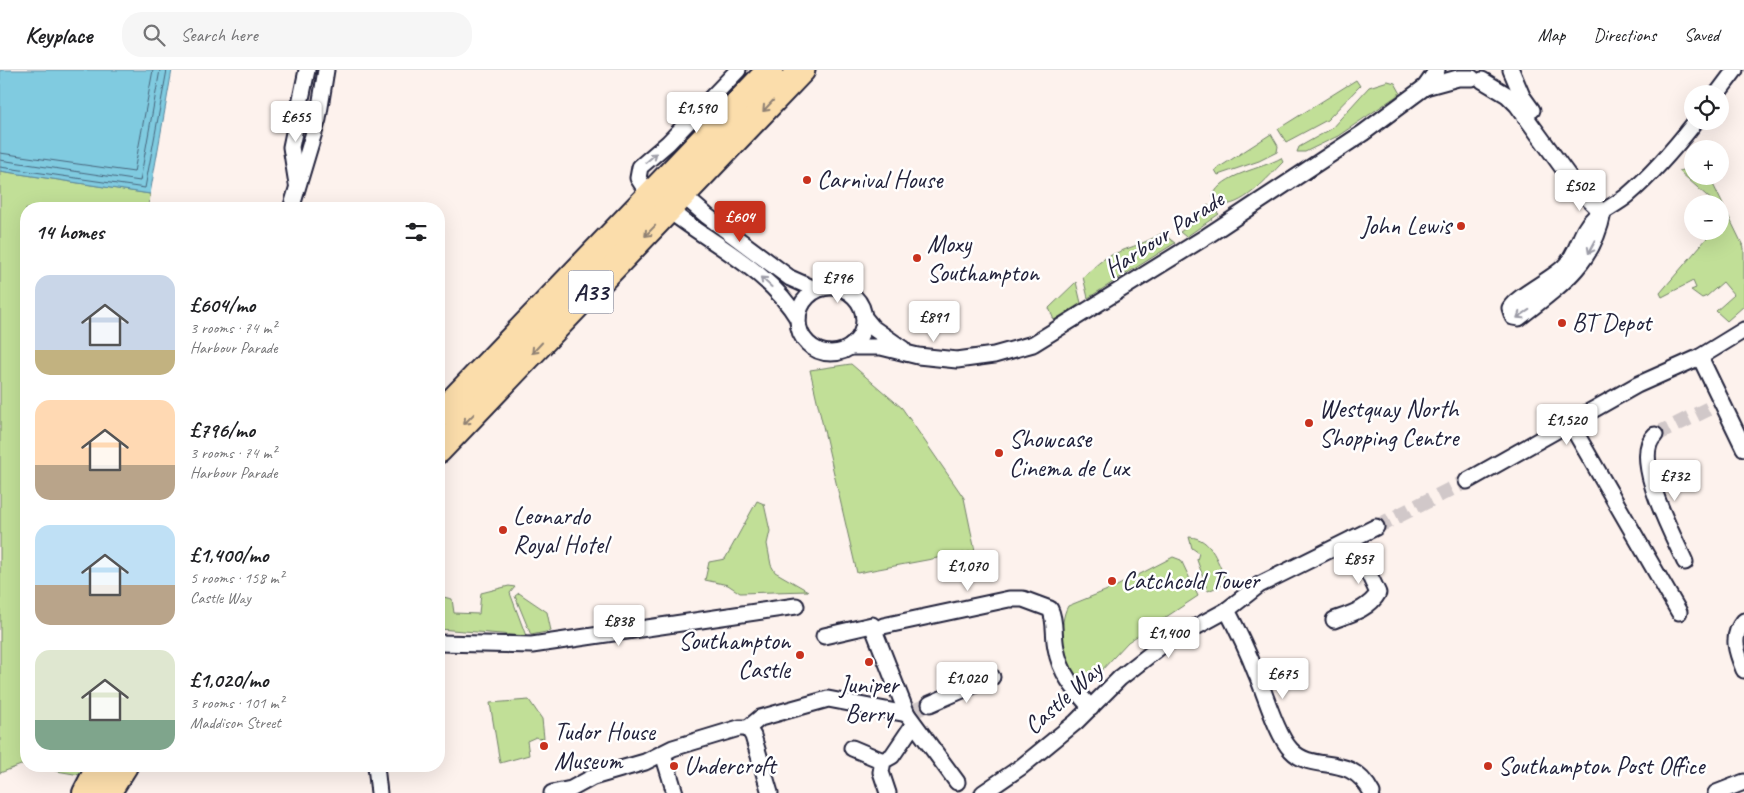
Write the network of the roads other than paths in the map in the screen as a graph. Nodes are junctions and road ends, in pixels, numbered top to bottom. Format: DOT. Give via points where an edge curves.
graph roads {
  1 [pos="307,70"];
  2 [pos="326,70"];
  3 [pos="738,70"];
  4 [pos="770,70"];
  5 [pos="802,70"];
  6 [pos="1437,70"];
  7 [pos="1504,70"];
  8 [pos="1511,70"];
  9 [pos="1736,70"];
  10 [pos="1472,76"];
  11 [pos="1724,85"];
  12 [pos="1425,87"];
  13 [pos="1688,130"];
  14 [pos="1558,159"];
  15 [pos="297,184"];
  16 [pos="668,196"];
  17 [pos="293,202"];
  18 [pos="1603,213"];
  19 [pos="817,290"];
  20 [pos="864,317"];
  21 [pos="798,319"];
  22 [pos="1744,330"];
  23 [pos="850,347"];
  24 [pos="906,352"];
  25 [pos="1700,357"];
  26 [pos="445,409"];
  27 [pos="1570,423"];
  28 [pos="1655,435"];
  29 [pos="445,443"];
  30 [pos="1744,448"];
  31 [pos="1467,482"];
  32 [pos="1376,527"];
  33 [pos="1352,539"];
  34 [pos="1685,562"];
  35 [pos="796,606"];
  36 [pos="1227,610"];
  37 [pos="1680,612"];
  38 [pos="1334,620"];
  39 [pos="1744,621"];
  40 [pos="877,626"];
  41 [pos="824,636"];
  42 [pos="445,643"];
  43 [pos="1744,670"];
  44 [pos="992,677"];
  45 [pos="930,704"];
  46 [pos="1091,708"];
  47 [pos="912,717"];
  48 [pos="748,728"];
  49 [pos="852,748"];
  50 [pos="663,754"];
  51 [pos="883,761"];
  52 [pos="96,772"];
  53 [pos="121,772"];
  54 [pos="377,772"];
  55 [pos="957,782"];
  56 [pos="1744,782"];
  57 [pos="85,793"];
  58 [pos="108,793"];
  59 [pos="379,793"];
  60 [pos="552,793"];
  61 [pos="675,793"];
  62 [pos="770,793"];
  63 [pos="888,793"];
  64 [pos="983,793"];
  65 [pos="1372,793"];
  66 [pos="1716,793"];
  1 -- 15 [label="street" via="291,146"];
  2 -- 15 [label="street" via="307,161"];
  16 -- 3 [label="street, one-way" via="638,178 638,170"];
  4 -- 16 [label="highway, A33"];
  5 -- 16 [label="highway, A33, one-way"];
  6 -- 12 [label="street, Harbour Parade"];
  7 -- 10 [label="street, Harbour Parade" via="1490,79"];
  8 -- 14 [label="street"];
  9 -- 11 [label="street"];
  10 -- 12 [label="street, Harbour Parade"];
  10 -- 14 [label="street" via="1507,95"];
  12 -- 24 [label="street, Harbour Parade" via="1363,133 1207,236 1033,344 994,356 967,359 937,359"];
  13 -- 18 [label="street" via="1629,194"];
  14 -- 18 [label="street" via="1578,188"];
  15 -- 17 [label="street"];
  16 -- 19 [label="street" via="790,278"];
  21 -- 16 [label="street, one-way" via="779,293"];
  16 -- 26 [label="highway, A33"];
  16 -- 29 [label="highway, A33, one-way"];
  18 -- 18 [label="street, one-way" via="1596,240 1571,276 1519,318 1513,317 1512,303 1565,266 1576,252 1587,225"];
  19 -- 20 [label="street" via="833,287 852,295"];
  19 -- 21 [label="street" via="803,302"];
  20 -- 23 [label="street" via="861,334"];
  20 -- 24 [label="street, Harbour Parade" via="873,328"];
  21 -- 23 [label="street" via="804,340 818,351 829,354"];
  22 -- 25 [label="street"];
  23 -- 24 [label="street, Harbour Parade"];
  25 -- 27 [label="street" via="1637,385"];
  25 -- 30 [label="street" via="1715,405"];
  27 -- 31 [label="street"];
  27 -- 37 [label="street"];
  28 -- 34 [label="street" via="1649,445 1651,481"];
  32 -- 33 [label="street, Castle Way"];
  33 -- 36 [label="street, Castle Way" via="1259,584"];
  33 -- 38 [label="street" via="1378,593 1360,610"];
  35 -- 42 [label="street" via="532,645"];
  36 -- 46 [label="street, Castle Way" via="1174,637 1139,661"];
  36 -- 65 [label="street" via="1286,746 1300,758 1336,765 1358,774"];
  39 -- 43 [label="street" via="1736,637"];
  40 -- 41 [label="street"];
  40 -- 46 [label="street" via="1009,599 1023,599 1050,609 1056,649 1065,678"];
  40 -- 47 [label="street"];
  44 -- 45 [label="street"];
  46 -- 64 [label="street, Castle Way" via="1021,767"];
  47 -- 48 [label="street" via="828,699 760,718"];
  47 -- 51 [label="street" via="892,756"];
  47 -- 55 [label="street"];
  48 -- 50 [label="street" via="730,730"];
  48 -- 62 [label="street"];
  49 -- 51 [label="street"];
  50 -- 60 [label="street" via="592,777 571,789"];
  50 -- 61 [label="street"];
  51 -- 63 [label="street" via="881,772"];
  52 -- 57 [label="main road"];
  53 -- 58 [label="main road"];
  54 -- 59 [label="street"];
  56 -- 66 [label="street"];
}
